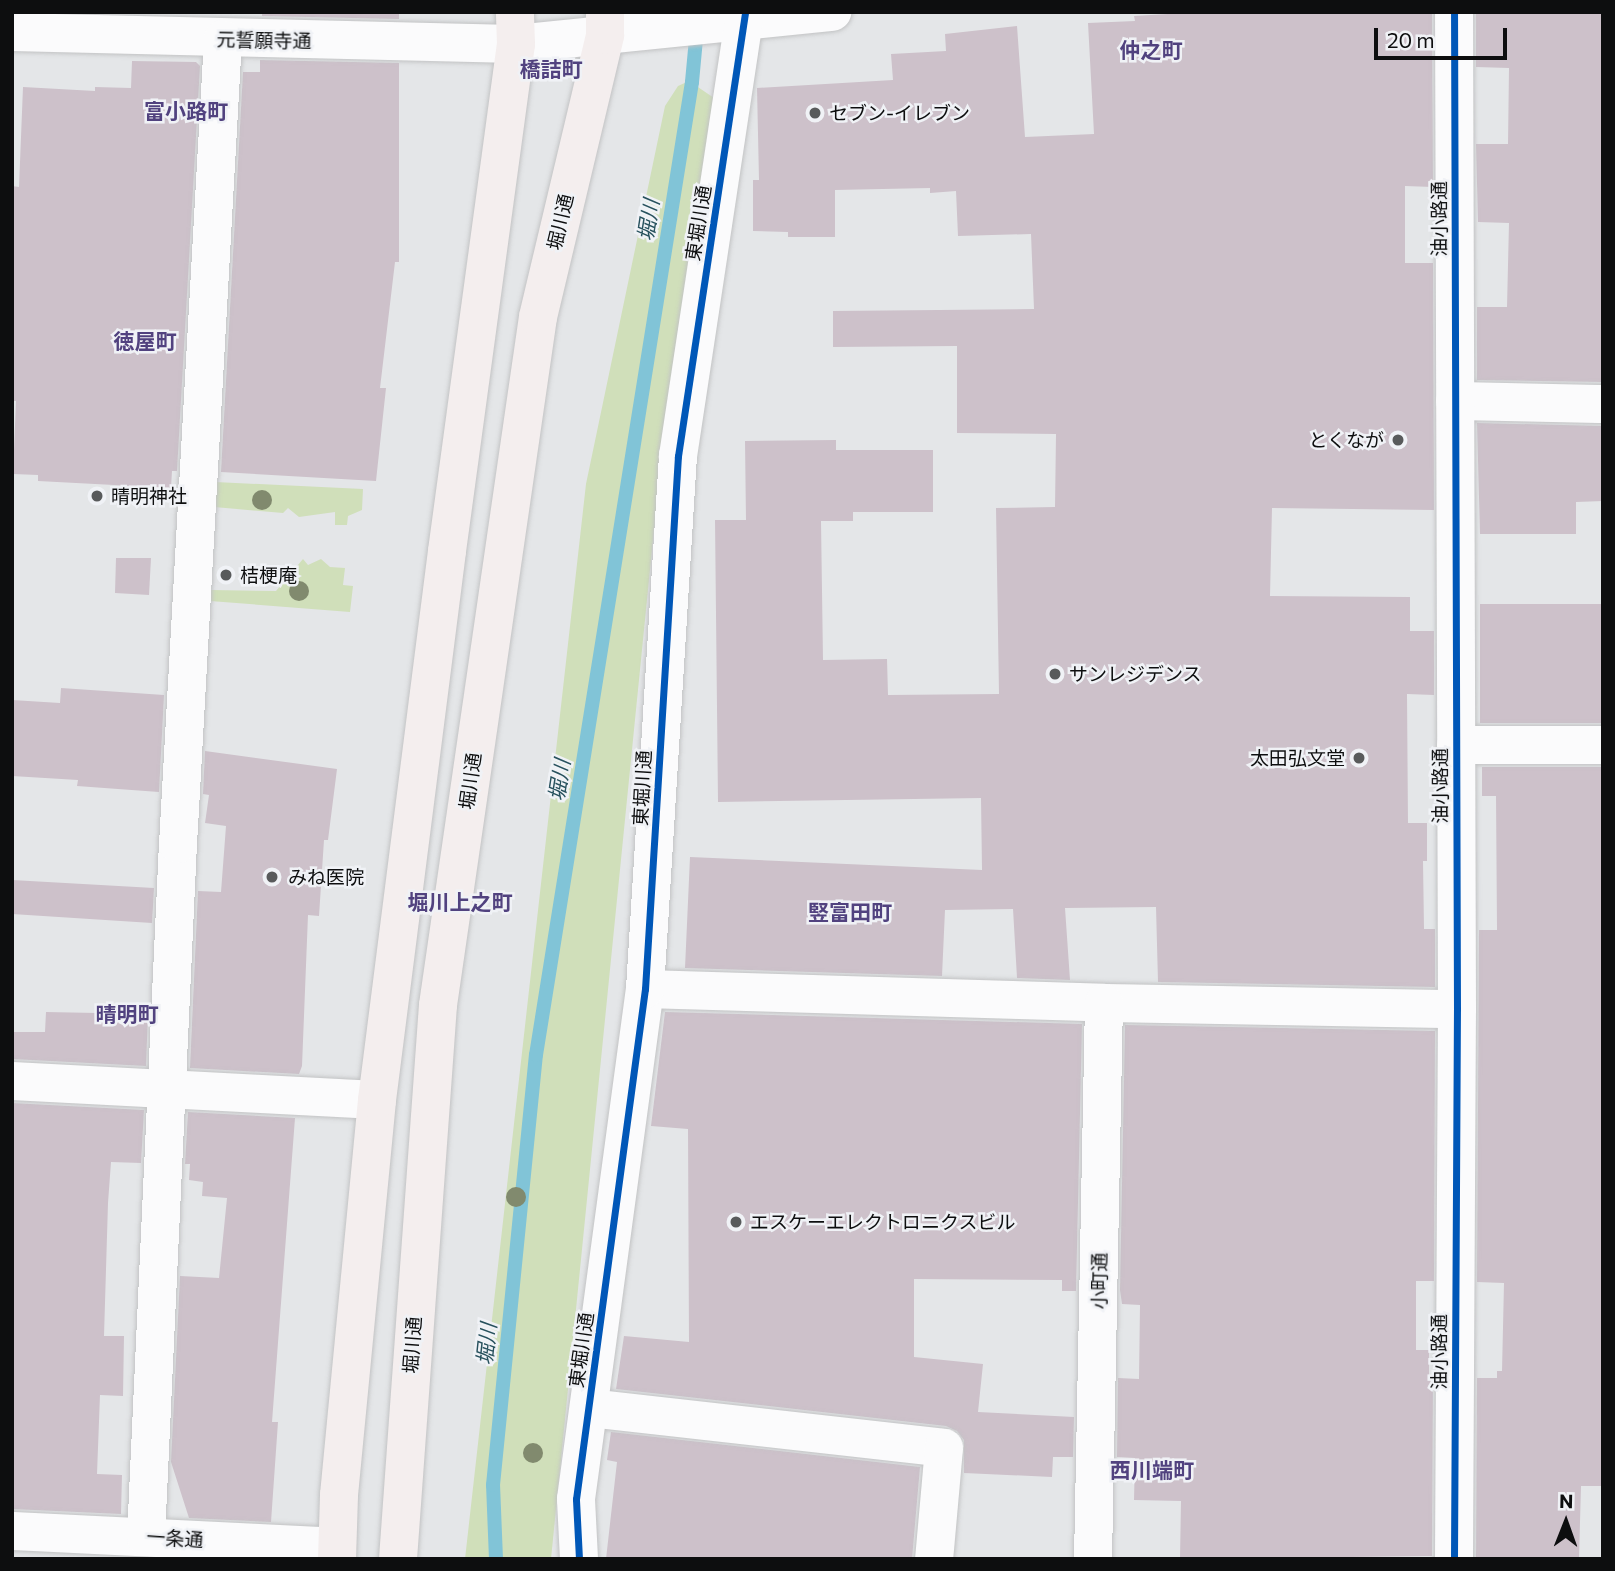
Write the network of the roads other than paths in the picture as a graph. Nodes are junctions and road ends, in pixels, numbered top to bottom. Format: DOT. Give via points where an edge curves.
graph roads {
  1 [pos="832,12"];
  2 [pos="1454,12"];
  3 [pos="727,20"];
  4 [pos="605,23"];
  5 [pos="516,28"];
  6 [pos="12,32"];
  7 [pos="223,39"];
  8 [pos="1455,401"];
  9 [pos="1603,404"];
  10 [pos="1456,745"];
  11 [pos="1603,745"];
  12 [pos="645,989"];
  13 [pos="1104,1003"];
  14 [pos="1457,1009"];
  15 [pos="12,1081"];
  16 [pos="168,1087"];
  17 [pos="377,1100"];
  18 [pos="589,1408"];
  19 [pos="12,1531"];
  20 [pos="134,1543"];
  21 [pos="337,1553"];
  22 [pos="398,1559"];
  23 [pos="579,1559"];
  24 [pos="934,1559"];
  25 [pos="1093,1559"];
  26 [pos="1454,1559"];
  1 -- 3 [label="street"];
  2 -- 8 [label="street, 油小路通"];
  3 -- 4 [label="street, 元誓願寺通"];
  3 -- 12 [label="street, 東堀川通" via="678,456"];
  4 -- 5 [label="street, 元誓願寺通"];
  4 -- 22 [label="main road, 堀川通" via="538,317 438,1005"];
  5 -- 7 [label="street, 元誓願寺通"];
  5 -- 17 [label="main road"];
  6 -- 7 [label="street, 元誓願寺通"];
  7 -- 16 [label="street"];
  8 -- 9 [label="street"];
  8 -- 10 [label="street, 油小路通"];
  10 -- 11 [label="street"];
  10 -- 14 [label="street, 油小路通"];
  12 -- 13 [label="street"];
  12 -- 18 [label="street, 東堀川通"];
  13 -- 14 [label="street"];
  13 -- 25 [label="street, 小町通"];
  14 -- 26 [label="street, 油小路通"];
  15 -- 16 [label="street"];
  16 -- 17 [label="street"];
  16 -- 20 [label="street"];
  17 -- 21 [label="main road"];
  18 -- 23 [label="street, 東堀川通" via="576,1499"];
  18 -- 24 [label="street" via="944,1448"];
  19 -- 20 [label="street, 一条通"];
  20 -- 21 [label="street, 一条通"];
}
